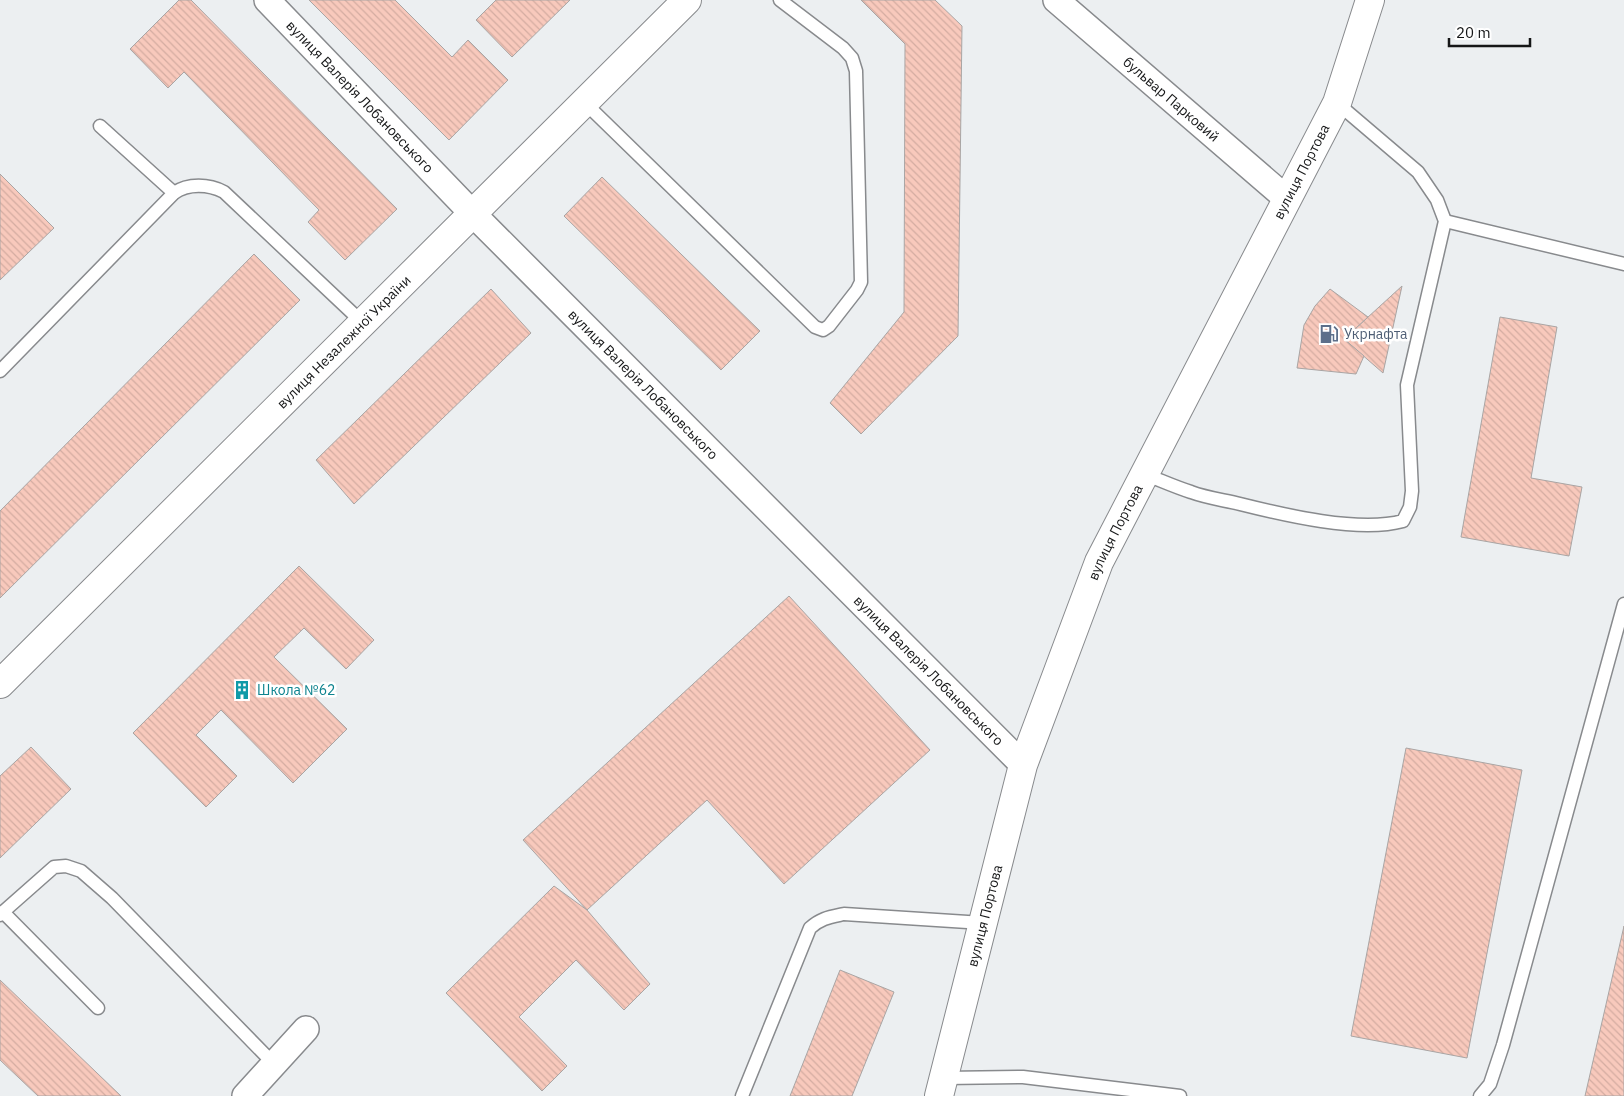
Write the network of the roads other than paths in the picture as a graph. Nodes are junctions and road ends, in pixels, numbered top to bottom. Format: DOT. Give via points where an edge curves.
graph roads {
  1 [pos="267,0"];
  2 [pos="687,0"];
  3 [pos="780,0"];
  4 [pos="1056,0"];
  5 [pos="1370,0"];
  6 [pos="584,102"];
  7 [pos="1337,103"];
  8 [pos="100,126"];
  9 [pos="174,193"];
  10 [pos="1286,199"];
  11 [pos="472,213"];
  12 [pos="1445,221"];
  13 [pos="1624,264"];
  14 [pos="363,323"];
  15 [pos="0,371"];
  16 [pos="1144,474"];
  17 [pos="1624,604"];
  18 [pos="0,684"];
  19 [pos="1023,765"];
  20 [pos="2,913"];
  21 [pos="983,924"];
  22 [pos="98,1008"];
  23 [pos="306,1029"];
  24 [pos="274,1064"];
  25 [pos="942,1087"];
  26 [pos="245,1096"];
  27 [pos="742,1096"];
  28 [pos="1180,1096"];
  29 [pos="1480,1096"];
  1 -- 11 [label="street, вулиця Валерія Лобановського"];
  2 -- 6 [label="street, вулиця Незалежної України"];
  3 -- 6 [label="lane" via="843,48 852,58 856,71 860,282 857,290 823,330 815,327"];
  4 -- 10 [label="street, бульвар Парковий"];
  5 -- 7 [label="street, вулиця Портова"];
  6 -- 11 [label="street, вулиця Незалежної України"];
  7 -- 10 [label="street, вулиця Портова"];
  7 -- 12 [label="lane" via="1418,172"];
  8 -- 9 [label="lane"];
  9 -- 14 [label="lane" via="182,187 212,186 224,192"];
  9 -- 15 [label="lane"];
  10 -- 16 [label="street, вулиця Портова"];
  11 -- 14 [label="street, вулиця Незалежної України"];
  11 -- 19 [label="street, вулиця Валерія Лобановського"];
  12 -- 13 [label="lane"];
  12 -- 16 [label="lane" via="1407,385 1412,491 1410,507 1403,521 1372,526 1298,516 1192,493"];
  14 -- 18 [label="street, вулиця Незалежної України"];
  16 -- 19 [label="street, вулиця Портова" via="1099,562"];
  17 -- 29 [label="lane" via="1502,1045 1490,1084"];
  19 -- 21 [label="street, вулиця Портова"];
  20 -- 22 [label="lane"];
  20 -- 24 [label="lane" via="54,867 66,866 82,871"];
  21 -- 25 [label="street, вулиця Портова"];
  21 -- 27 [label="lane" via="844,914 817,922 810,928"];
  23 -- 24 [label="street"];
  24 -- 26 [label="street"];
  25 -- 28 [label="lane" via="1023,1077"];
}
